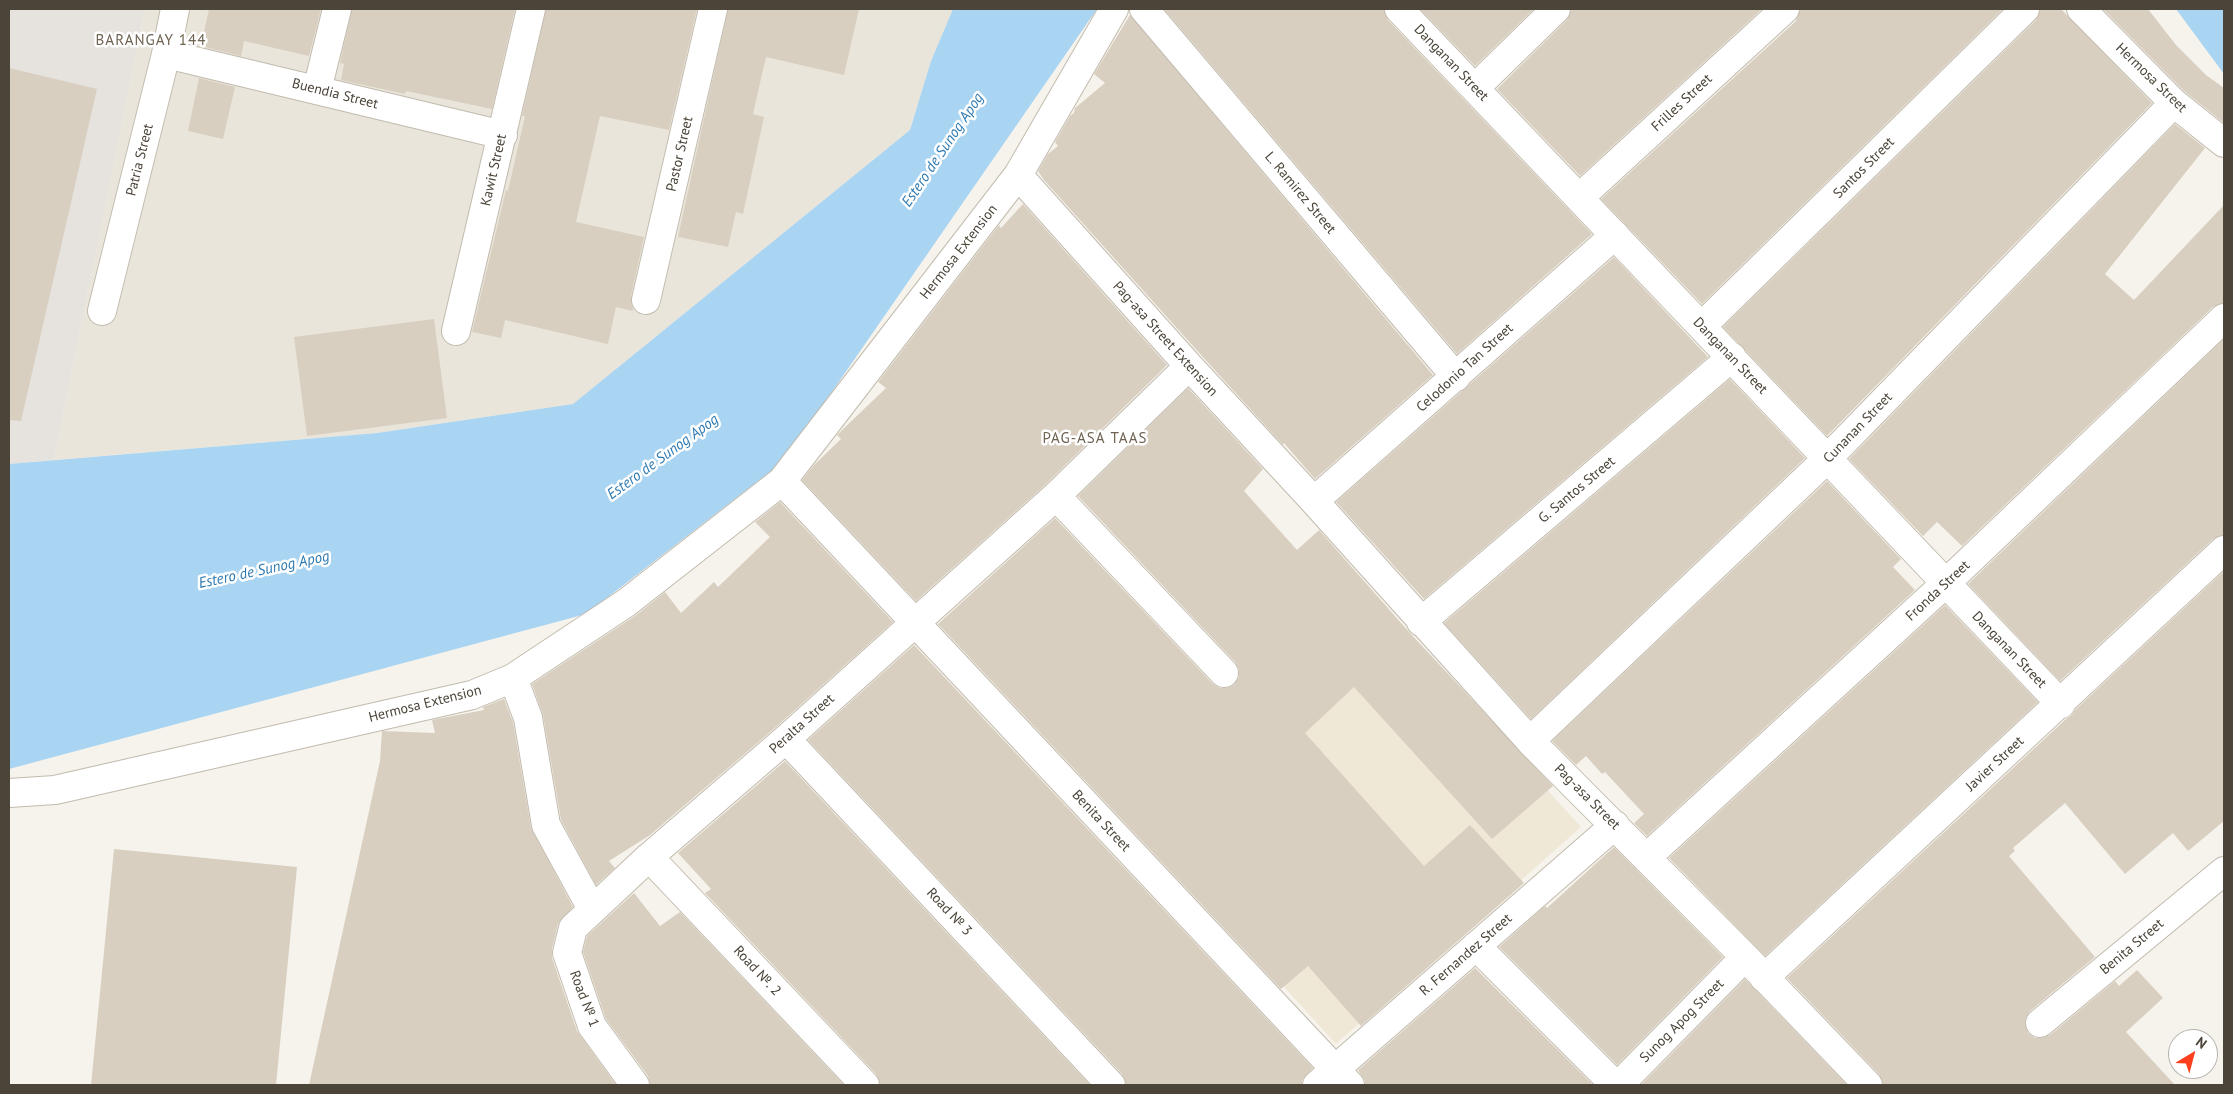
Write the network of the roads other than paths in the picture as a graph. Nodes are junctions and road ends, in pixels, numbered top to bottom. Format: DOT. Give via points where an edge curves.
graph roads {
  1 [pos="176,9"];
  2 [pos="337,9"];
  3 [pos="531,9"];
  4 [pos="713,9"];
  5 [pos="1114,9"];
  6 [pos="1144,9"];
  7 [pos="1399,9"];
  8 [pos="1556,9"];
  9 [pos="1785,9"];
  10 [pos="2025,9"];
  11 [pos="2081,9"];
  12 [pos="166,54"];
  13 [pos="1475,88"];
  14 [pos="318,90"];
  15 [pos="2174,103"];
  16 [pos="503,135"];
  17 [pos="2224,143"];
  18 [pos="1018,175"];
  19 [pos="1579,198"];
  20 [pos="1615,235"];
  21 [pos="646,300"];
  22 [pos="102,311"];
  23 [pos="2224,318"];
  24 [pos="1702,326"];
  25 [pos="456,331"];
  26 [pos="1732,358"];
  27 [pos="1189,366"];
  28 [pos="1456,377"];
  29 [pos="1828,458"];
  30 [pos="782,481"];
  31 [pos="1056,496"];
  32 [pos="1314,501"];
  33 [pos="2224,550"];
  34 [pos="1946,583"];
  35 [pos="1421,622"];
  36 [pos="915,623"];
  37 [pos="1224,673"];
  38 [pos="513,678"];
  39 [pos="2061,704"];
  40 [pos="786,739"];
  41 [pos="1530,741"];
  42 [pos="9,793"];
  43 [pos="1614,826"];
  44 [pos="649,857"];
  45 [pos="1646,858"];
  46 [pos="2224,871"];
  47 [pos="592,909"];
  48 [pos="1476,946"];
  49 [pos="1745,957"];
  50 [pos="1764,978"];
  51 [pos="2040,1023"];
  52 [pos="1334,1080"];
  53 [pos="636,1085"];
  54 [pos="865,1085"];
  55 [pos="1111,1085"];
  56 [pos="1615,1085"];
  57 [pos="1619,1085"];
  58 [pos="1868,1085"];
  1 -- 12 [label="street, Patria Street"];
  2 -- 14 [label="street"];
  3 -- 16 [label="street, Kawit Street"];
  4 -- 21 [label="street, Pastor Street"];
  5 -- 18 [label="street, Hermosa Extension"];
  6 -- 28 [label="street, L. Ramirez Street"];
  7 -- 13 [label="street, Danganan Street"];
  8 -- 13 [label="street"];
  9 -- 19 [label="street, Frilles Street"];
  10 -- 24 [label="street, Santos Street"];
  11 -- 15 [label="street, Hermosa Street"];
  12 -- 14 [label="street, Buendia Street"];
  12 -- 22 [label="street, Patria Street"];
  13 -- 19 [label="street, Danganan Street"];
  14 -- 16 [label="street, Buendia Street"];
  15 -- 17 [label="street, Hermosa Street"];
  15 -- 29 [label="street, Cunanan Street"];
  16 -- 25 [label="street, Kawit Street"];
  18 -- 27 [label="street, Pag-asa Street Extension"];
  18 -- 30 [label="street, Hermosa Extension"];
  19 -- 20 [label="street, Danganan Street"];
  20 -- 24 [label="street, Danganan Street"];
  20 -- 28 [label="street, Celodonio Tan Street"];
  23 -- 34 [label="street, Fronda Street"];
  24 -- 26 [label="street, Danganan Street"];
  26 -- 29 [label="street, Danganan Street"];
  26 -- 35 [label="street, G. Santos Street"];
  27 -- 31 [label="street, Peralta Street"];
  27 -- 32 [label="street, Pag-asa Street Extension"];
  28 -- 32 [label="street, Celodonio Tan Street"];
  29 -- 34 [label="street, Danganan Street"];
  29 -- 41 [label="street, Cunanan Street"];
  30 -- 36 [label="street, Benita Street"];
  30 -- 38 [label="street, Hermosa Extension" via="626,604"];
  31 -- 36 [label="street, Peralta Street"];
  31 -- 37 [label="street"];
  32 -- 35 [label="street, Pag-asa Street"];
  33 -- 39 [label="street, Javier Street"];
  34 -- 39 [label="street, Danganan Street"];
  34 -- 45 [label="street, Fronda Street"];
  35 -- 41 [label="street, Pag-asa Street"];
  36 -- 40 [label="street, Peralta Street"];
  36 -- 52 [label="street, Benita Street"];
  38 -- 42 [label="street, Hermosa Extension" via="472,695 55,790"];
  38 -- 47 [label="street" via="528,718 546,825"];
  39 -- 50 [label="street, Javier Street"];
  40 -- 44 [label="street, Peralta Street"];
  40 -- 55 [label="street, Road № 3"];
  41 -- 43 [label="street, Pag-asa Street"];
  43 -- 45 [label="street, Pag-asa Street"];
  43 -- 48 [label="street, R. Fernandez Street"];
  44 -- 47 [label="street, Peralta Street"];
  44 -- 54 [label="street, Road №. 2"];
  45 -- 49 [label="street, Pag-asa Street"];
  46 -- 51 [label="street, Benita Street"];
  47 -- 53 [label="street, Road № 1" via="572,928 567,952 592,1026"];
  48 -- 52 [label="street, R. Fernandez Street"];
  48 -- 56 [label="street"];
  49 -- 50 [label="street, Pag-asa Street"];
  49 -- 57 [label="street, Sunog Apog Street"];
  50 -- 58 [label="street, Pag-asa Street"];
}
